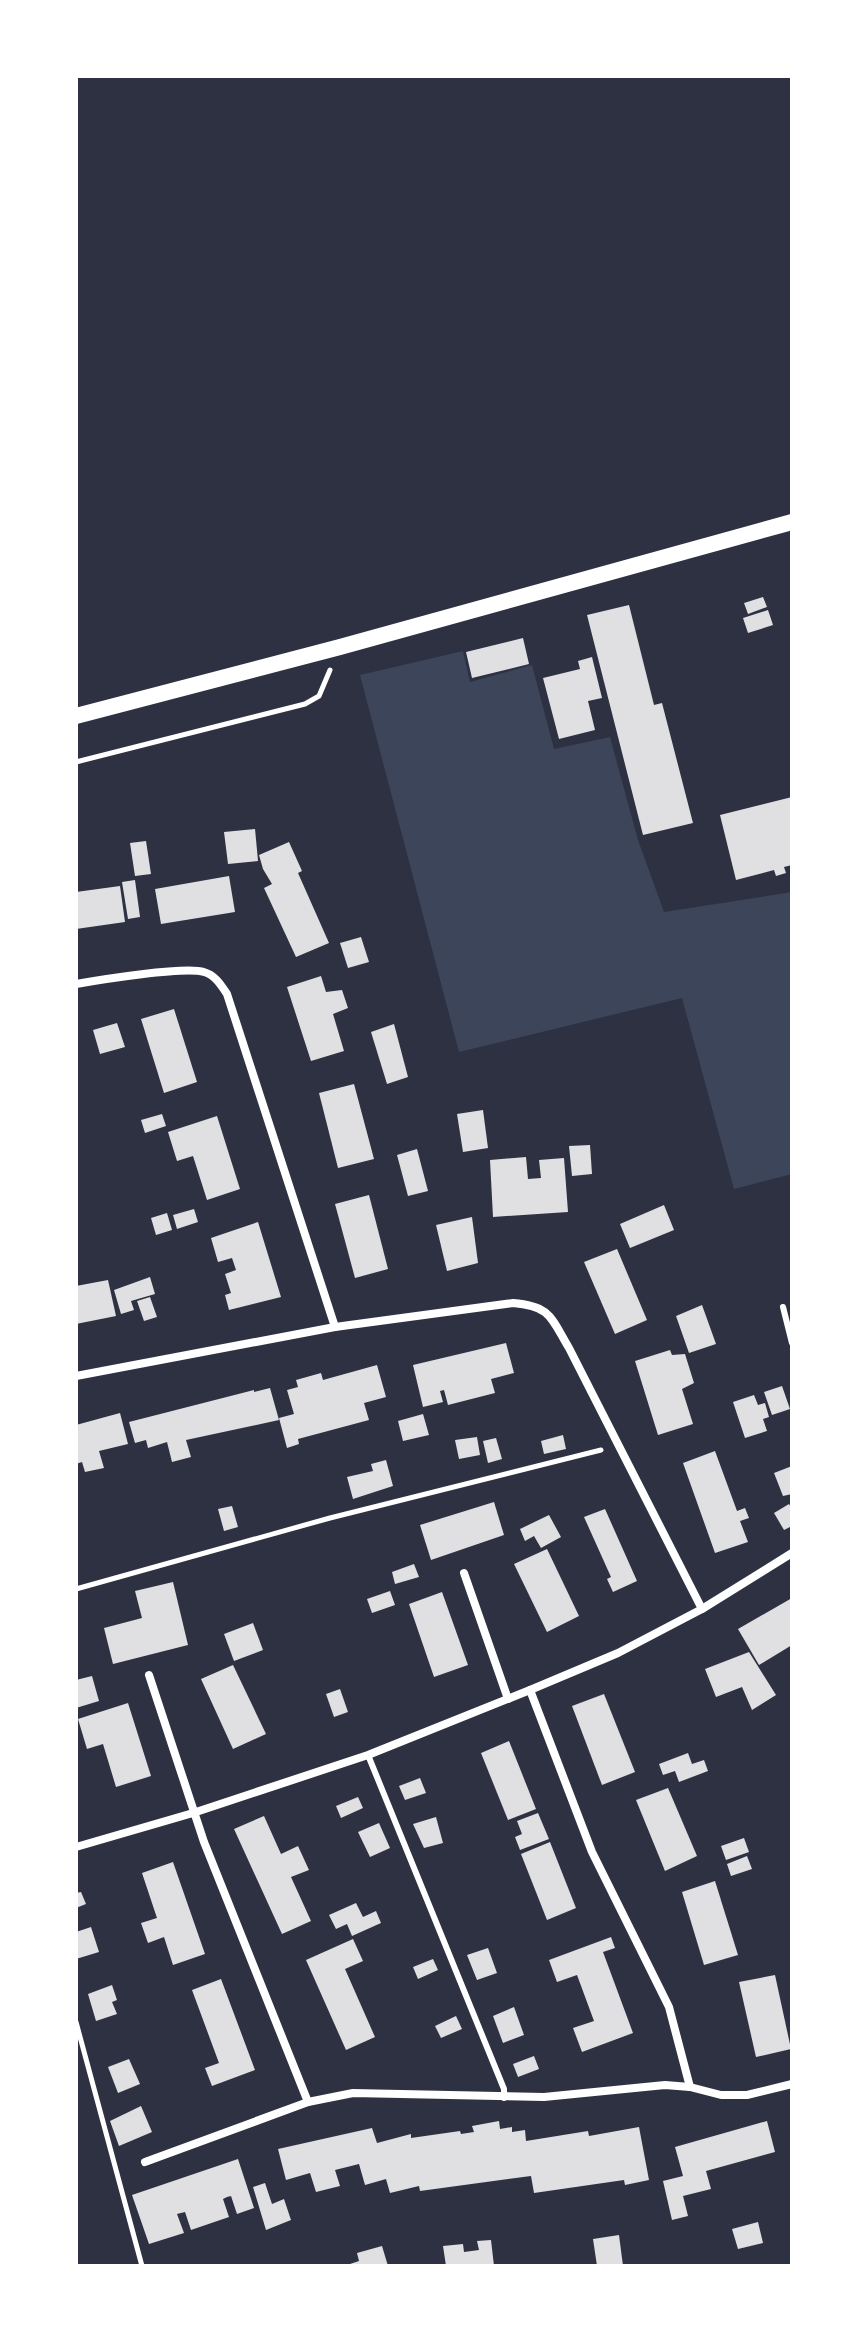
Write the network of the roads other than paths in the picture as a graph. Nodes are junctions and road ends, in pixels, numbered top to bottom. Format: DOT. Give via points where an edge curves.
graph roads {
  1 [pos="792,522"];
  2 [pos="76,716"];
  3 [pos="76,984"];
  4 [pos="783,1307"];
  5 [pos="335,1327"];
  6 [pos="792,1343"];
  7 [pos="76,1376"];
  8 [pos="792,1553"];
  9 [pos="464,1573"];
  10 [pos="702,1609"];
  11 [pos="149,1675"];
  12 [pos="530,1690"];
  13 [pos="508,1699"];
  14 [pos="368,1755"];
  15 [pos="193,1813"];
  16 [pos="76,1847"];
  17 [pos="792,2084"];
  18 [pos="690,2087"];
  19 [pos="504,2098"];
  20 [pos="308,2102"];
  21 [pos="145,2162"];
  1 -- 2 [label="main road"];
  3 -- 5 [label="street" via="184,970 218,980 227,994"];
  4 -- 6 [label="lane"];
  5 -- 7 [label="street"];
  5 -- 10 [label="street" via="513,1303 534,1305 546,1313 569,1348"];
  8 -- 10 [label="street"];
  9 -- 13 [label="street"];
  10 -- 12 [label="street" via="618,1653"];
  11 -- 15 [label="street"];
  12 -- 13 [label="street"];
  12 -- 18 [label="street" via="592,1852 669,2007"];
  13 -- 14 [label="street"];
  14 -- 15 [label="street"];
  14 -- 19 [label="lane"];
  15 -- 16 [label="street"];
  15 -- 20 [label="street"];
  17 -- 18 [label="street" via="747,2095"];
  18 -- 19 [label="street"];
  19 -- 20 [label="street" via="379,2092"];
  20 -- 21 [label="street"];
}
